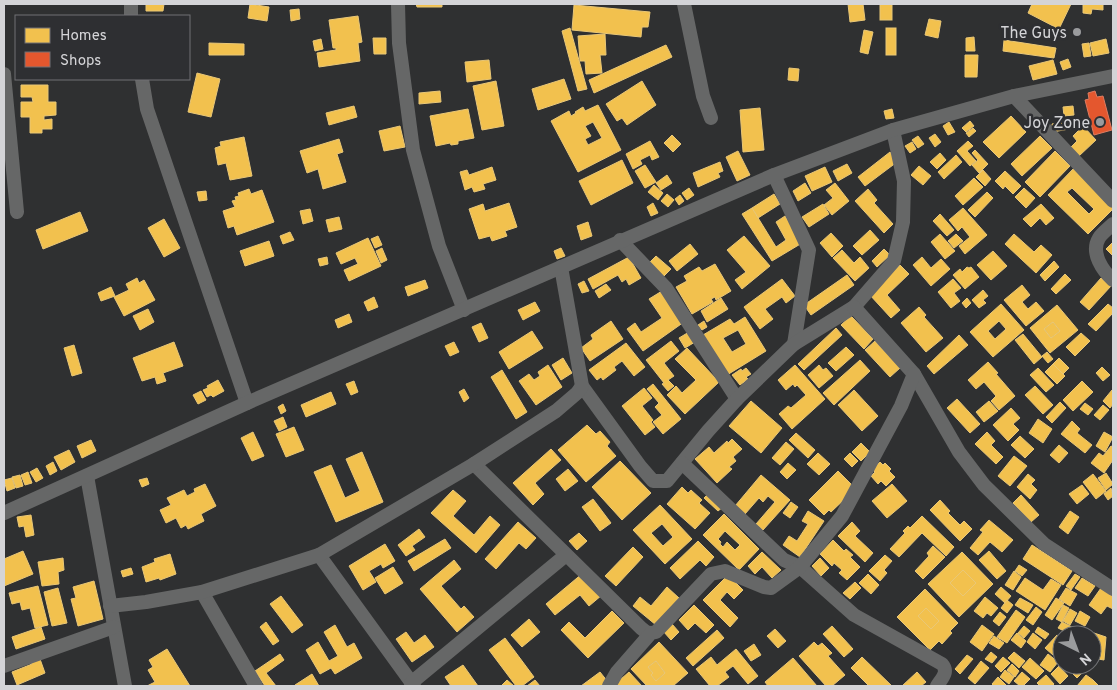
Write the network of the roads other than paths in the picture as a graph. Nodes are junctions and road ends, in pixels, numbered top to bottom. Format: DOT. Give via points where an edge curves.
graph roads {
  1 [pos="398,4"];
  2 [pos="680,4"];
  3 [pos="4,74"];
  4 [pos="1113,76"];
  5 [pos="142,80"];
  6 [pos="1014,96"];
  7 [pos="711,118"];
  8 [pos="893,130"];
  9 [pos="774,175"];
  10 [pos="1113,202"];
  11 [pos="17,212"];
  12 [pos="1113,224"];
  13 [pos="620,240"];
  14 [pos="561,267"];
  15 [pos="1113,280"];
  16 [pos="854,307"];
  17 [pos="464,310"];
  18 [pos="794,344"];
  19 [pos="914,374"];
  20 [pos="582,386"];
  21 [pos="737,399"];
  22 [pos="247,403"];
  23 [pos="682,463"];
  24 [pos="474,464"];
  25 [pos="86,476"];
  26 [pos="4,513"];
  27 [pos="319,555"];
  28 [pos="566,555"];
  29 [pos="800,567"];
  30 [pos="1113,589"];
  31 [pos="202,592"];
  32 [pos="110,606"];
  33 [pos="114,627"];
  34 [pos="651,633"];
  35 [pos="4,666"];
  36 [pos="412,685"];
  37 [pos="125,686"];
  38 [pos="256,686"];
  39 [pos="609,686"];
  40 [pos="937,686"];
  1 -- 17 [label="street" via="399,43 413,150 439,246"];
  2 -- 7 [label="street"];
  3 -- 11 [label="street"];
  4 -- 6 [label="street"];
  5 -- 22 [label="street" via="147,109"];
  6 -- 8 [label="street"];
  6 -- 10 [label="street"];
  8 -- 9 [label="street"];
  8 -- 16 [label="street" via="904,181 903,222 894,261"];
  9 -- 13 [label="street"];
  9 -- 18 [label="street" via="809,250"];
  12 -- 15 [label="street" via="1098,238 1096,253 1099,263"];
  13 -- 14 [label="street"];
  13 -- 21 [label="street" via="666,288"];
  14 -- 17 [label="street"];
  14 -- 20 [label="street"];
  16 -- 18 [label="street"];
  16 -- 19 [label="street"];
  17 -- 22 [label="street"];
  18 -- 21 [label="street"];
  19 -- 29 [label="street" via="902,406 842,516"];
  19 -- 30 [label="street" via="959,452 984,485 1044,544"];
  20 -- 23 [label="street" via="653,481 667,481"];
  20 -- 24 [label="street" via="556,411"];
  21 -- 23 [label="street"];
  22 -- 25 [label="street"];
  23 -- 29 [label="street" via="784,560"];
  24 -- 27 [label="street"];
  24 -- 28 [label="street"];
  25 -- 26 [label="street"];
  25 -- 32 [label="street"];
  27 -- 31 [label="street"];
  27 -- 36 [label="street"];
  28 -- 34 [label="street" via="641,628"];
  28 -- 36 [label="street"];
  29 -- 34 [label="street" via="771,588 725,571 711,574 656,632"];
  29 -- 40 [label="street" via="854,615 942,664 946,673"];
  31 -- 32 [label="street"];
  31 -- 38 [label="street"];
  32 -- 33 [label="street"];
  33 -- 35 [label="street"];
  33 -- 37 [label="street"];
  34 -- 39 [label="street"];
}
